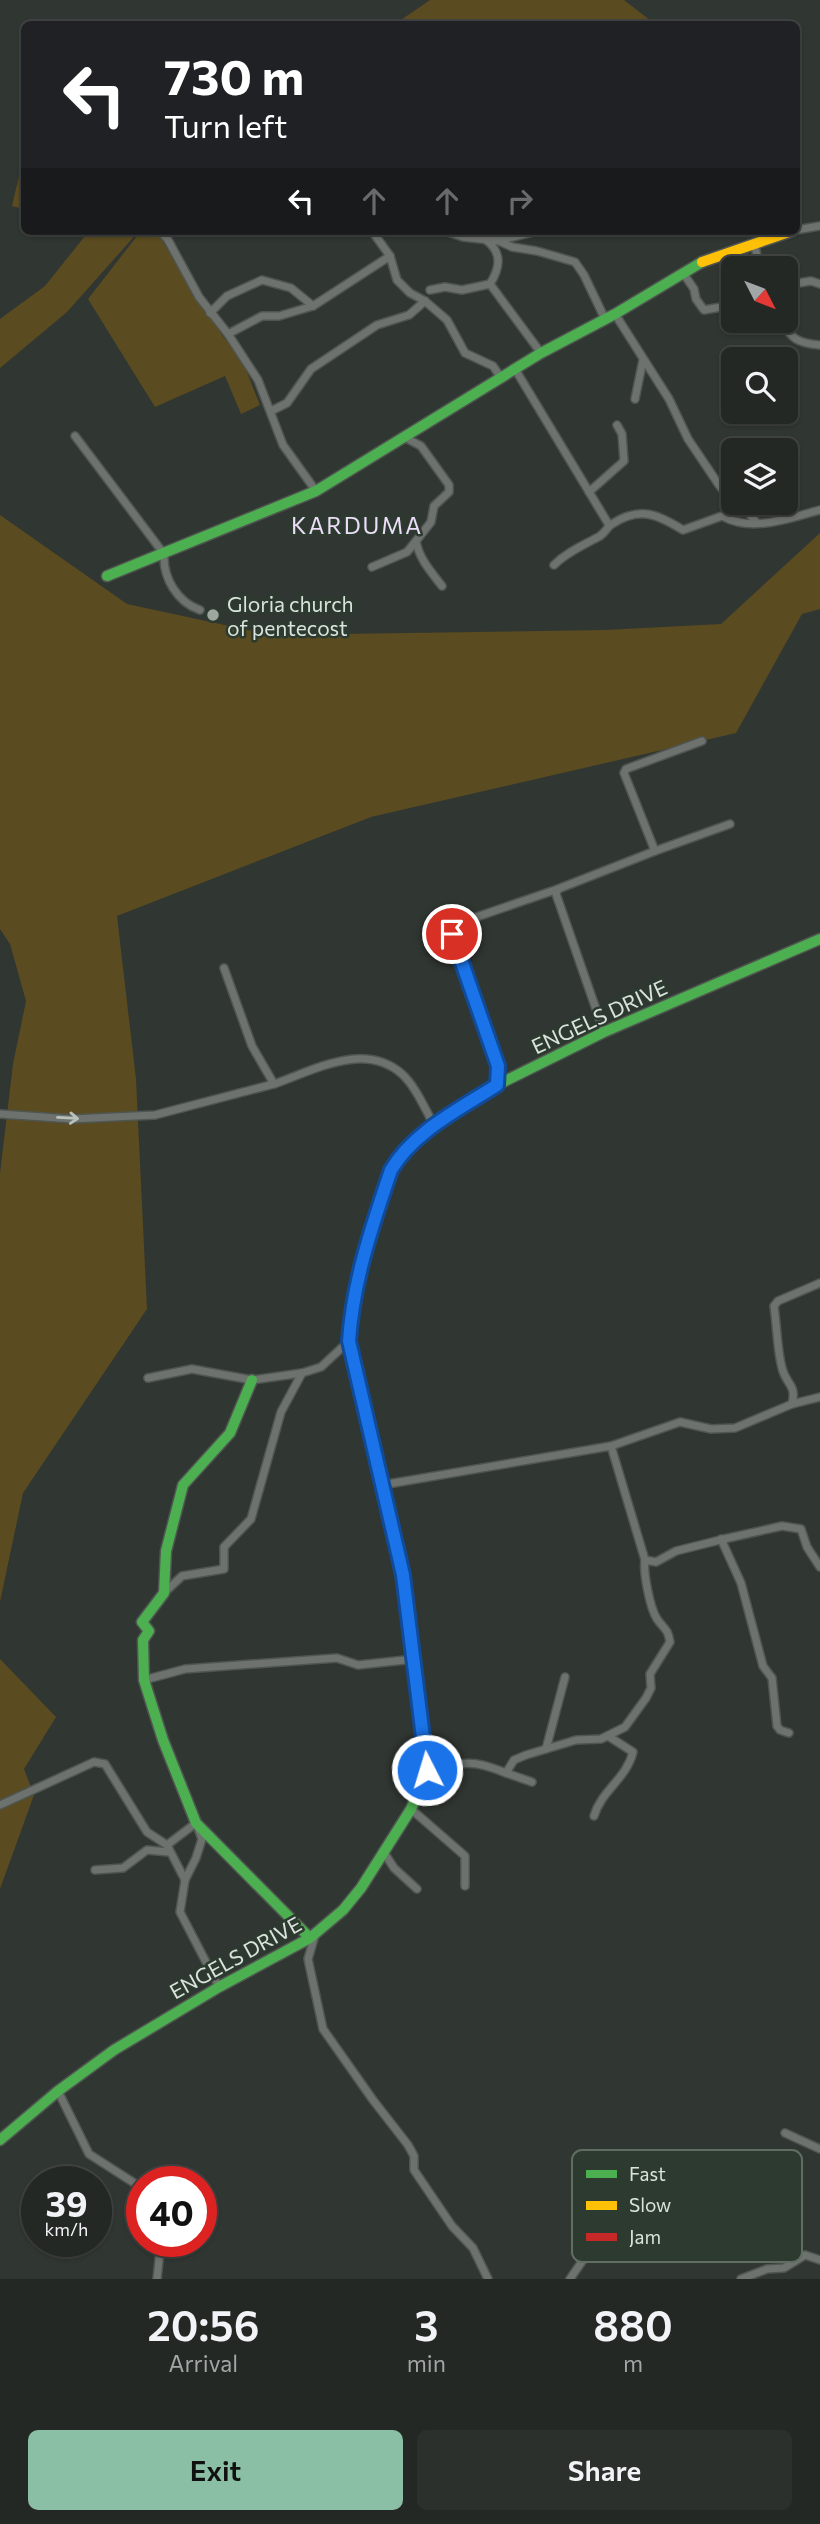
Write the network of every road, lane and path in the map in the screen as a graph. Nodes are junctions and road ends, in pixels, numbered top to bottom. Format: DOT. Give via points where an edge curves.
graph roads {
  1 [pos="820,226"];
  2 [pos="800,230"];
  3 [pos="164,235"];
  4 [pos="375,235"];
  5 [pos="464,235"];
  6 [pos="522,235"];
  7 [pos="779,235"];
  8 [pos="486,240"];
  9 [pos="499,241"];
  10 [pos="754,243"];
  11 [pos="757,256"];
  12 [pos="390,257"];
  13 [pos="682,273"];
  14 [pos="798,283"];
  15 [pos="489,284"];
  16 [pos="820,284"];
  17 [pos="430,290"];
  18 [pos="425,301"];
  19 [pos="313,306"];
  20 [pos="721,307"];
  21 [pos="210,313"];
  22 [pos="610,317"];
  23 [pos="788,333"];
  24 [pos="228,334"];
  25 [pos="820,345"];
  26 [pos="541,353"];
  27 [pos="643,360"];
  28 [pos="515,369"];
  29 [pos="501,378"];
  30 [pos="635,399"];
  31 [pos="271,411"];
  32 [pos="617,425"];
  33 [pos="75,436"];
  34 [pos="404,437"];
  35 [pos="316,491"];
  36 [pos="589,492"];
  37 [pos="820,510"];
  38 [pos="757,523"];
  39 [pos="609,525"];
  40 [pos="416,541"];
  41 [pos="164,554"];
  42 [pos="554,565"];
  43 [pos="372,567"];
  44 [pos="107,576"];
  45 [pos="442,586"];
  46 [pos="200,610"];
  47 [pos="702,741"];
  48 [pos="730,824"];
  49 [pos="655,851"];
  50 [pos="558,889"];
  51 [pos="820,939"];
  52 [pos="224,968"];
  53 [pos="604,1032"];
  54 [pos="274,1084"];
  55 [pos="497,1085"];
  56 [pos="0,1114"];
  57 [pos="434,1125"];
  58 [pos="820,1283"];
  59 [pos="349,1341"];
  60 [pos="302,1373"];
  61 [pos="148,1378"];
  62 [pos="252,1380"];
  63 [pos="820,1396"];
  64 [pos="792,1404"];
  65 [pos="611,1446"];
  66 [pos="382,1485"];
  67 [pos="721,1539"];
  68 [pos="645,1560"];
  69 [pos="820,1567"];
  70 [pos="164,1593"];
  71 [pos="415,1659"];
  72 [pos="565,1677"];
  73 [pos="144,1680"];
  74 [pos="789,1733"];
  75 [pos="608,1736"];
  76 [pos="547,1749"];
  77 [pos="427,1770"];
  78 [pos="506,1773"];
  79 [pos="532,1782"];
  80 [pos="0,1805"];
  81 [pos="411,1809"];
  82 [pos="594,1816"];
  83 [pos="196,1823"];
  84 [pos="168,1849"];
  85 [pos="383,1852"];
  86 [pos="95,1870"];
  87 [pos="185,1880"];
  88 [pos="464,1886"];
  89 [pos="417,1889"];
  90 [pos="312,1936"];
  91 [pos="219,1987"];
  92 [pos="58,2091"];
  93 [pos="785,2133"];
  94 [pos="0,2140"];
  95 [pos="820,2149"];
  96 [pos="126,2178"];
  97 [pos="160,2257"];
  98 [pos="802,2257"];
  99 [pos="820,2259"];
  100 [pos="582,2262"];
  101 [pos="794,2262"];
  102 [pos="156,2278"];
  103 [pos="488,2279"];
  104 [pos="570,2279"];
  105 [pos="741,2279"];
  1 -- 2 [label="street"];
  3 -- 21 [label="street"];
  4 -- 12 [label="street"];
  5 -- 8 [label="street"];
  6 -- 9 [label="street"];
  7 -- 10 [label="street"];
  8 -- 9 [label="street"];
  8 -- 15 [label="street" via="496,247 498,257 497,272"];
  9 -- 22 [label="street" via="575,262"];
  10 -- 11 [label="street"];
  10 -- 13 [label="street"];
  12 -- 18 [label="street" via="397,280"];
  12 -- 19 [label="street"];
  13 -- 20 [label="street" via="704,310"];
  13 -- 22 [label="street"];
  14 -- 16 [label="street"];
  15 -- 17 [label="street"];
  15 -- 26 [label="street"];
  18 -- 29 [label="street" via="447,320 465,353 492,366"];
  18 -- 31 [label="street" via="409,315 377,326 311,369 287,403"];
  19 -- 21 [label="street" via="290,288 262,280 227,296"];
  19 -- 24 [label="street" via="262,316"];
  21 -- 24 [label="street"];
  22 -- 26 [label="street"];
  22 -- 27 [label="street"];
  23 -- 25 [label="street" via="803,344"];
  24 -- 31 [label="street" via="258,380"];
  26 -- 28 [label="street"];
  27 -- 30 [label="street"];
  27 -- 38 [label="street" via="719,485"];
  28 -- 29 [label="street"];
  28 -- 36 [label="street"];
  29 -- 34 [label="street"];
  31 -- 35 [label="street" via="283,444"];
  32 -- 36 [label="street" via="624,461"];
  33 -- 41 [label="street"];
  34 -- 35 [label="street"];
  34 -- 40 [label="street" via="421,446 449,485 449,492 434,506 431,522"];
  35 -- 41 [label="street"];
  36 -- 39 [label="street"];
  37 -- 38 [label="street"];
  38 -- 39 [label="street" via="734,522 723,516 683,530 664,518 640,512"];
  39 -- 42 [label="street" via="605,533"];
  40 -- 43 [label="street" via="408,552"];
  40 -- 45 [label="street"];
  41 -- 44 [label="street"];
  41 -- 46 [label="street" via="163,567 173,590"];
  47 -- 49 [label="street" via="624,773"];
  48 -- 49 [label="street"];
  49 -- 50 [label="street"];
  50 -- 53 [label="street"];
  50 -- 55 [label="street" via="452,928 498,1066"];
  51 -- 53 [label="street, ENGELS DRIVE"];
  52 -- 54 [label="street" via="252,1046"];
  53 -- 55 [label="street, ENGELS DRIVE"];
  56 -- 54 [label="street, one-way" via="72,1119 155,1115"];
  54 -- 57 [label="street" via="341,1060 369,1058 403,1075"];
  55 -- 57 [label="street, ENGELS DRIVE"];
  57 -- 59 [label="street, ENGELS DRIVE" via="391,1170 362,1258"];
  58 -- 64 [label="street" via="774,1307 782,1369 794,1394"];
  59 -- 60 [label="street" via="321,1367"];
  59 -- 66 [label="street, ENGELS DRIVE"];
  60 -- 62 [label="street"];
  60 -- 70 [label="street" via="281,1412 251,1519 224,1547 225,1569 182,1576"];
  61 -- 62 [label="street" via="192,1369"];
  62 -- 70 [label="street" via="230,1433 183,1485 166,1551"];
  63 -- 64 [label="street"];
  64 -- 65 [label="street" via="735,1428 711,1429 680,1422"];
  65 -- 66 [label="street"];
  65 -- 68 [label="street"];
  66 -- 71 [label="street, ENGELS DRIVE" via="403,1575"];
  67 -- 68 [label="street" via="676,1550 656,1562"];
  67 -- 69 [label="street" via="782,1526 801,1530"];
  67 -- 74 [label="street" via="741,1583 763,1665 772,1678 777,1726"];
  68 -- 75 [label="street" via="643,1569 656,1617 669,1631 670,1643 650,1674 646,1698 625,1727"];
  70 -- 73 [label="street" via="142,1622 149,1631 142,1640"];
  71 -- 73 [label="street" via="358,1665 337,1658 185,1669"];
  71 -- 77 [label="street, ENGELS DRIVE"];
  72 -- 76 [label="street"];
  73 -- 83 [label="street"];
  75 -- 76 [label="street"];
  75 -- 82 [label="street" via="633,1752 630,1766 598,1801"];
  76 -- 78 [label="street" via="514,1760"];
  77 -- 78 [label="street" via="444,1771 463,1763"];
  77 -- 81 [label="street, ENGELS DRIVE"];
  78 -- 79 [label="street"];
  80 -- 84 [label="street" via="100,1762 147,1832"];
  81 -- 85 [label="street, ENGELS DRIVE"];
  81 -- 88 [label="street" via="465,1856"];
  83 -- 84 [label="street"];
  83 -- 87 [label="street" via="202,1839"];
  83 -- 90 [label="street"];
  84 -- 86 [label="street" via="147,1850 123,1868"];
  84 -- 87 [label="street"];
  85 -- 89 [label="street"];
  85 -- 90 [label="street, ENGELS DRIVE" via="341,1912"];
  87 -- 91 [label="street" via="180,1912"];
  90 -- 91 [label="street, ENGELS DRIVE"];
  90 -- 103 [label="street" via="308,1959 323,2029 408,2145 414,2170 452,2227 473,2248"];
  91 -- 92 [label="street, ENGELS DRIVE" via="135,2036"];
  92 -- 94 [label="street, ENGELS DRIVE"];
  92 -- 96 [label="street" via="89,2154"];
  93 -- 95 [label="street"];
  97 -- 102 [label="street"];
  98 -- 99 [label="street"];
  100 -- 104 [label="street"];
  101 -- 105 [label="street"];
}
